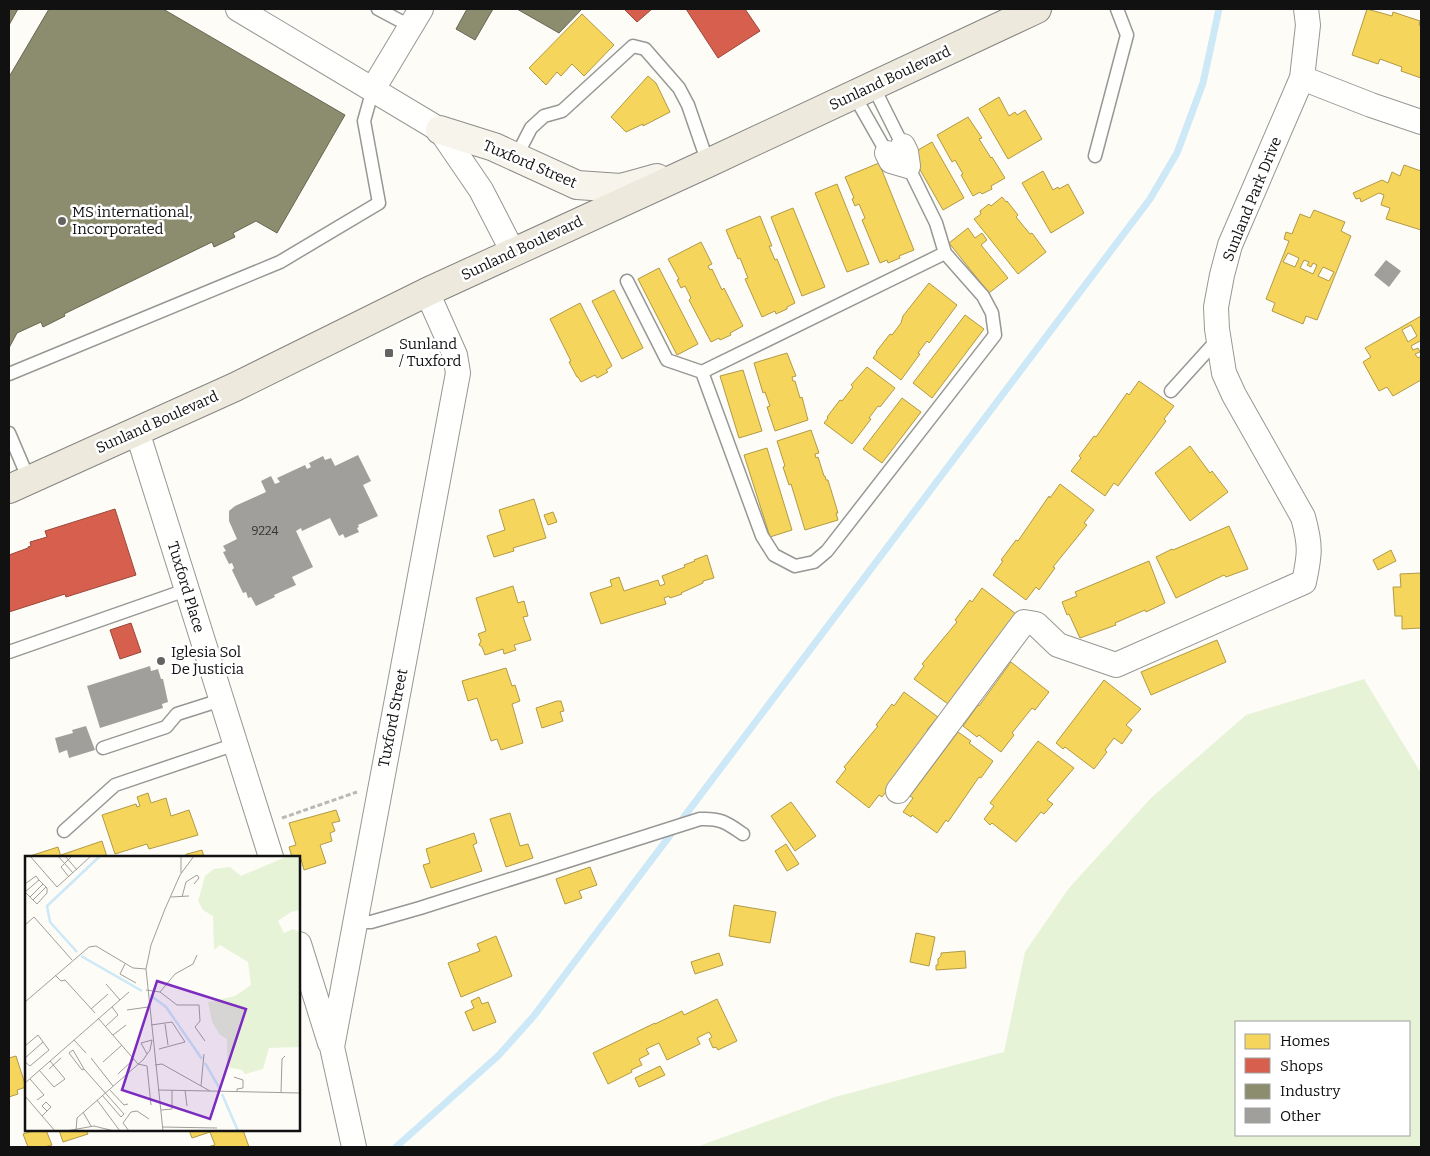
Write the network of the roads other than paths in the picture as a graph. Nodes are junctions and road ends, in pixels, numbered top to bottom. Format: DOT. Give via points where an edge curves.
graph roads {
  1 [pos="238,9"];
  2 [pos="378,9"];
  3 [pos="1036,9"];
  4 [pos="1116,9"];
  5 [pos="1306,9"];
  6 [pos="416,17"];
  7 [pos="1302,78"];
  8 [pos="373,89"];
  9 [pos="863,90"];
  10 [pos="1421,122"];
  11 [pos="440,130"];
  12 [pos="899,155"];
  13 [pos="1096,156"];
  14 [pos="516,157"];
  15 [pos="708,163"];
  16 [pos="512,252"];
  17 [pos="945,253"];
  18 [pos="627,281"];
  19 [pos="427,292"];
  20 [pos="1218,339"];
  21 [pos="702,372"];
  22 [pos="9,374"];
  23 [pos="1171,391"];
  24 [pos="137,431"];
  25 [pos="9,433"];
  26 [pos="19,484"];
  27 [pos="186,590"];
  28 [pos="9,652"];
  29 [pos="221,700"];
  30 [pos="236,744"];
  31 [pos="103,748"];
  32 [pos="898,791"];
  33 [pos="64,831"];
  34 [pos="743,834"];
  35 [pos="272,856"];
  36 [pos="355,922"];
  37 [pos="300,947"];
  38 [pos="332,1048"];
  39 [pos="354,1147"];
  1 -- 8 [label="street, Tuxford Street"];
  2 -- 6 [label="lane"];
  3 -- 9 [label="main road, Sunland Boulevard"];
  4 -- 13 [label="lane" via="1127,35"];
  5 -- 7 [label="street, Sunland Park Drive" via="1308,24"];
  6 -- 8 [label="street"];
  7 -- 10 [label="street"];
  7 -- 20 [label="street, Sunland Park Drive" via="1230,245 1216,307"];
  8 -- 11 [label="street, Tuxford Street"];
  8 -- 22 [label="lane" via="364,121 379,203 280,262"];
  9 -- 12 [label="lane"];
  9 -- 12 [label="lane"];
  9 -- 15 [label="main road, Sunland Boulevard"];
  11 -- 14 [label="street, Tuxford Street"];
  11 -- 16 [label="street, Tuxford Street" via="481,190"];
  12 -- 17 [label="lane" via="936,223"];
  14 -- 15 [label="street, Tuxford Street" via="578,186 621,188"];
  14 -- 15 [label="lane" via="531,128 544,116 562,111 634,46 645,49 679,88"];
  15 -- 16 [label="main road, Sunland Boulevard"];
  16 -- 19 [label="main road, Sunland Boulevard"];
  17 -- 21 [label="lane"];
  17 -- 21 [label="lane" via="984,296 992,314 995,335 827,551 814,562 795,566 774,555 762,536"];
  18 -- 21 [label="lane" via="666,360"];
  19 -- 24 [label="main road, Sunland Boulevard"];
  19 -- 36 [label="street, Tuxford Street" via="454,355 458,373"];
  20 -- 23 [label="lane"];
  20 -- 32 [label="street, Sunland Park Drive" via="1224,373 1234,395 1303,518 1310,554 1304,582 1116,665 1058,645 1036,624 1024,622"];
  24 -- 26 [label="main road, Sunland Boulevard"];
  24 -- 27 [label="street, Tuxford Place"];
  25 -- 26 [label="lane"];
  27 -- 28 [label="lane"];
  27 -- 29 [label="street, Tuxford Place"];
  29 -- 30 [label="street, Tuxford Place"];
  29 -- 31 [label="lane" via="177,714 166,727"];
  30 -- 33 [label="lane" via="116,785"];
  30 -- 35 [label="street, Tuxford Place"];
  34 -- 36 [label="lane" via="715,818 700,819 420,908 371,922"];
  36 -- 38 [label="street, Tuxford Street"];
  37 -- 38 [label="street"];
  38 -- 39 [label="street, Tuxford Street"];
}
